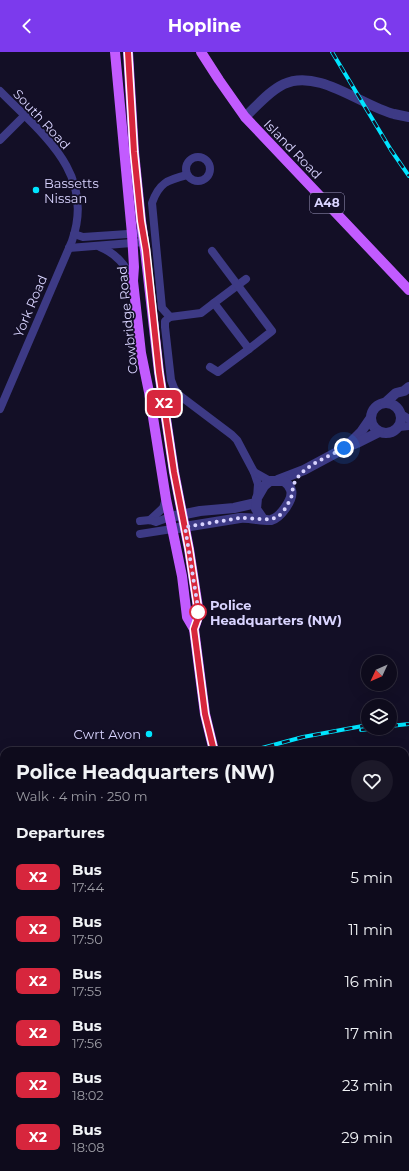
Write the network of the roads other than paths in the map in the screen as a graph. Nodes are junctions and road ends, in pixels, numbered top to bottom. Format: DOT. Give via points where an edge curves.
graph roads {
  1 [pos="114,52"];
  2 [pos="128,52"];
  3 [pos="202,52"];
  4 [pos="0,91"];
  5 [pos="24,116"];
  6 [pos="245,117"];
  7 [pos="409,117"];
  8 [pos="0,140"];
  9 [pos="187,175"];
  10 [pos="74,234"];
  11 [pos="143,238"];
  12 [pos="132,239"];
  13 [pos="100,246"];
  14 [pos="69,248"];
  15 [pos="212,251"];
  16 [pos="246,279"];
  17 [pos="133,281"];
  18 [pos="238,285"];
  19 [pos="409,290"];
  20 [pos="214,303"];
  21 [pos="170,317"];
  22 [pos="249,348"];
  23 [pos="210,367"];
  24 [pos="406,389"];
  25 [pos="384,403"];
  26 [pos="0,409"];
  27 [pos="403,415"];
  28 [pos="370,419"];
  29 [pos="404,426"];
  30 [pos="379,432"];
  31 [pos="344,448"];
  32 [pos="304,470"];
  33 [pos="254,472"];
  34 [pos="274,480"];
  35 [pos="291,490"];
  36 [pos="166,500"];
  37 [pos="256,501"];
  38 [pos="182,515"];
  39 [pos="170,518"];
  40 [pos="263,519"];
  41 [pos="150,520"];
  42 [pos="140,521"];
  43 [pos="185,527"];
  44 [pos="172,529"];
  45 [pos="140,534"];
  46 [pos="194,629"];
  47 [pos="213,747"];
  1 -- 12 [label="main road, Cowbridge Road"];
  2 -- 11 [label="main road, Cowbridge Road" via="134,152"];
  3 -- 6 [label="main road, Island Road / A48"];
  4 -- 5 [label="street, South Road"];
  5 -- 8 [label="street"];
  5 -- 10 [label="street, South Road" via="65,162 74,182 77,197"];
  6 -- 7 [label="street" via="283,84 298,80 317,82 393,114"];
  6 -- 19 [label="main road, Island Road / A48"];
  9 -- 21 [label="street" via="163,184 152,203 162,308"];
  10 -- 12 [label="street" via="83,237"];
  10 -- 14 [label="street, York Road"];
  11 -- 12 [label="street"];
  11 -- 38 [label="main road, Cowbridge Road" via="159,372"];
  12 -- 13 [label="street"];
  12 -- 17 [label="main road, Cowbridge Road"];
  13 -- 14 [label="street"];
  13 -- 17 [label="street" via="122,261"];
  14 -- 26 [label="street, York Road"];
  15 -- 18 [label="street"];
  16 -- 18 [label="street"];
  17 -- 36 [label="main road, Cowbridge Road" via="141,353"];
  18 -- 20 [label="street"];
  18 -- 22 [label="street" via="272,330"];
  20 -- 21 [label="street" via="201,313"];
  20 -- 22 [label="street"];
  21 -- 33 [label="street" via="165,321 165,327 174,388 232,434"];
  22 -- 23 [label="street" via="218,372"];
  24 -- 25 [label="street"];
  24 -- 27 [label="street" via="401,398"];
  25 -- 27 [label="street" via="391,403"];
  25 -- 28 [label="street" via="376,406"];
  27 -- 29 [label="street" via="401,422"];
  28 -- 30 [label="street"];
  28 -- 31 [label="street"];
  29 -- 30 [label="street" via="393,432"];
  30 -- 31 [label="street"];
  31 -- 32 [label="street"];
  32 -- 34 [label="street"];
  32 -- 35 [label="street" via="295,480"];
  33 -- 34 [label="street"];
  33 -- 37 [label="street" via="258,484"];
  34 -- 35 [label="street" via="284,481"];
  34 -- 37 [label="street" via="264,486"];
  35 -- 40 [label="street" via="290,499 281,514 270,520"];
  36 -- 39 [label="main road, Cowbridge Road"];
  36 -- 41 [label="street"];
  37 -- 38 [label="street" via="234,508"];
  37 -- 40 [label="street" via="256,509"];
  38 -- 39 [label="street"];
  38 -- 43 [label="main road, Cowbridge Road"];
  39 -- 41 [label="street" via="156,522"];
  39 -- 44 [label="main road, Cowbridge Road"];
  40 -- 43 [label="street" via="240,518"];
  41 -- 42 [label="street"];
  43 -- 44 [label="street"];
  43 -- 46 [label="main road, Cowbridge Road" via="199,615"];
  44 -- 45 [label="street"];
  44 -- 46 [label="main road, Cowbridge Road" via="187,617"];
  46 -- 47 [label="main road, Cowbridge Road" via="205,714"];
}
